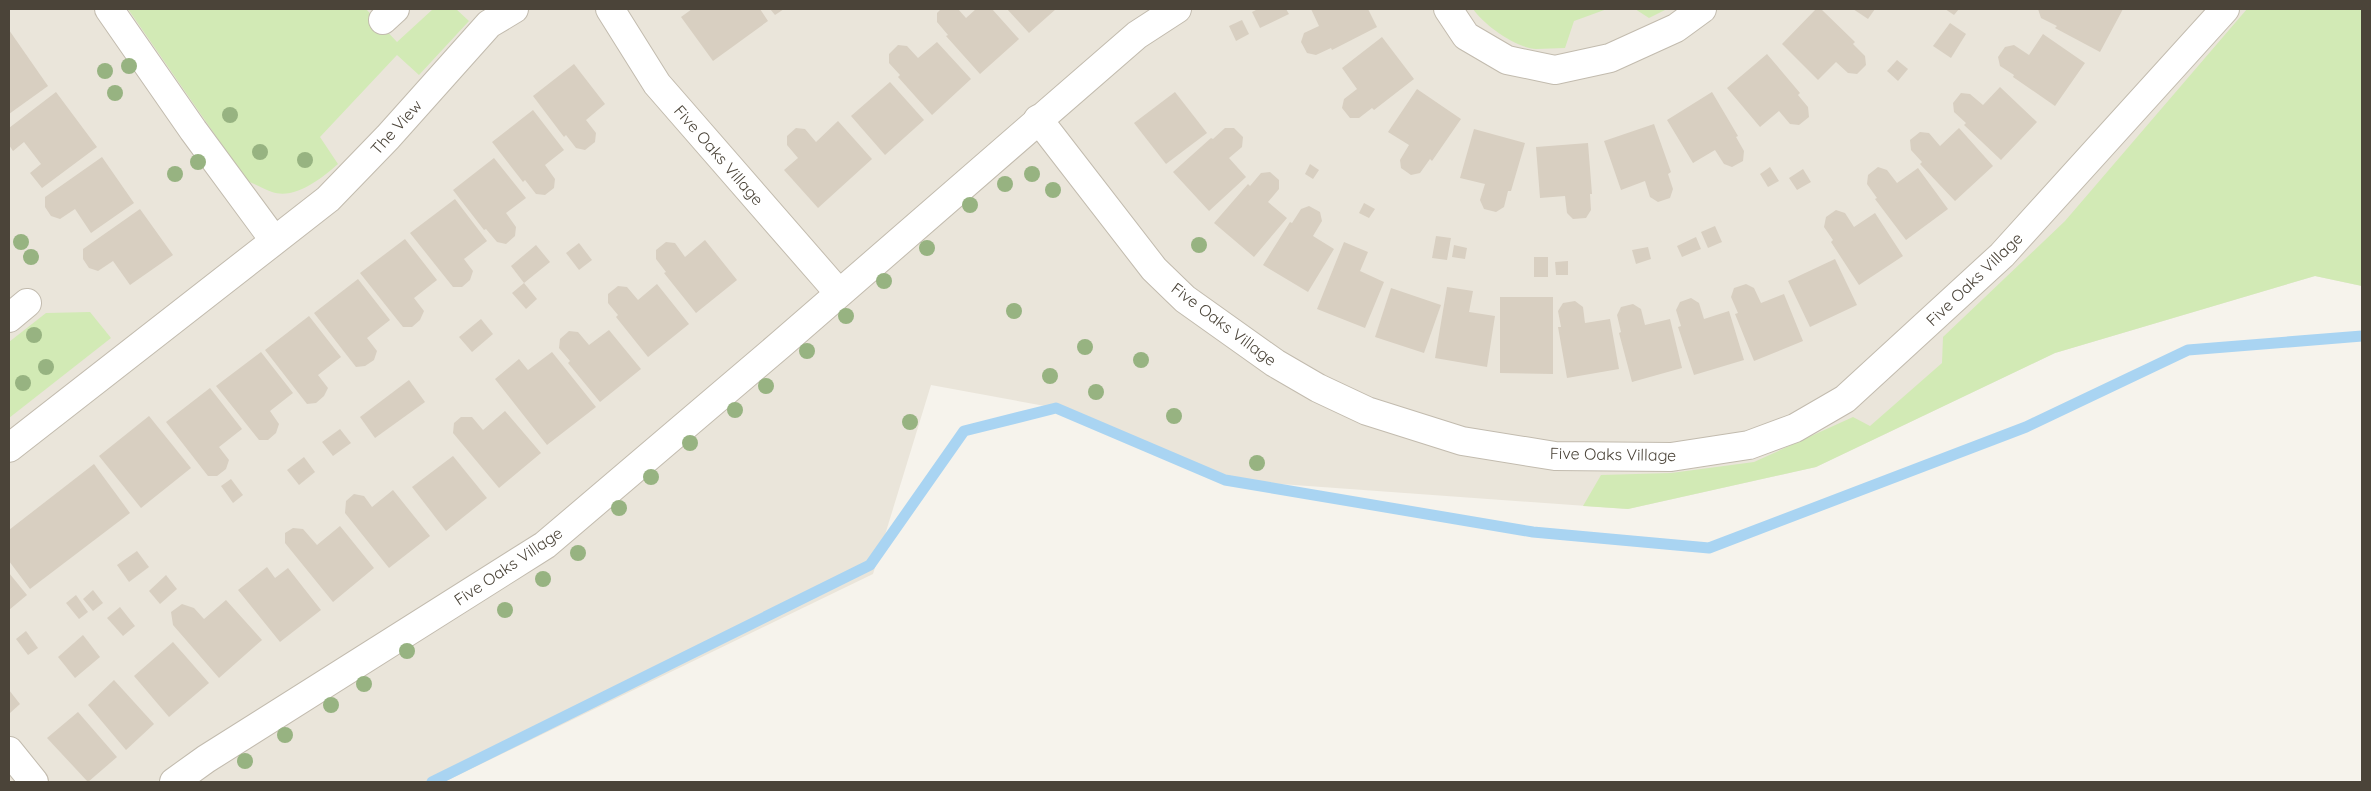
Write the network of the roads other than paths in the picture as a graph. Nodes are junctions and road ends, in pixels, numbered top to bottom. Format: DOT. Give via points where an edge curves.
graph roads {
  1 [pos="109,9"];
  2 [pos="514,9"];
  3 [pos="610,9"];
  4 [pos="1178,9"];
  5 [pos="1448,9"];
  6 [pos="1702,9"];
  7 [pos="2225,9"];
  8 [pos="1038,119"];
  9 [pos="274,240"];
  10 [pos="839,293"];
  11 [pos="9,448"];
  12 [pos="9,751"];
  13 [pos="34,782"];
  14 [pos="174,782"];
  1 -- 9 [label="street"];
  2 -- 9 [label="street, The View" via="489,24 328,199"];
  3 -- 10 [label="street, Five Oaks Village" via="657,84"];
  4 -- 8 [label="street, Five Oaks Village" via="1137,35"];
  5 -- 6 [label="street" via="1466,36 1507,60 1555,70 1610,58 1676,28"];
  7 -- 8 [label="street, Five Oaks Village" via="2002,255 1845,399 1794,428 1749,445 1671,457 1555,456 1462,441 1367,411 1318,388 1275,363 1185,299 1154,269"];
  8 -- 10 [label="street, Five Oaks Village"];
  9 -- 11 [label="street, The View"];
  10 -- 14 [label="street, Five Oaks Village" via="545,545"];
  12 -- 13 [label="street"];
}
